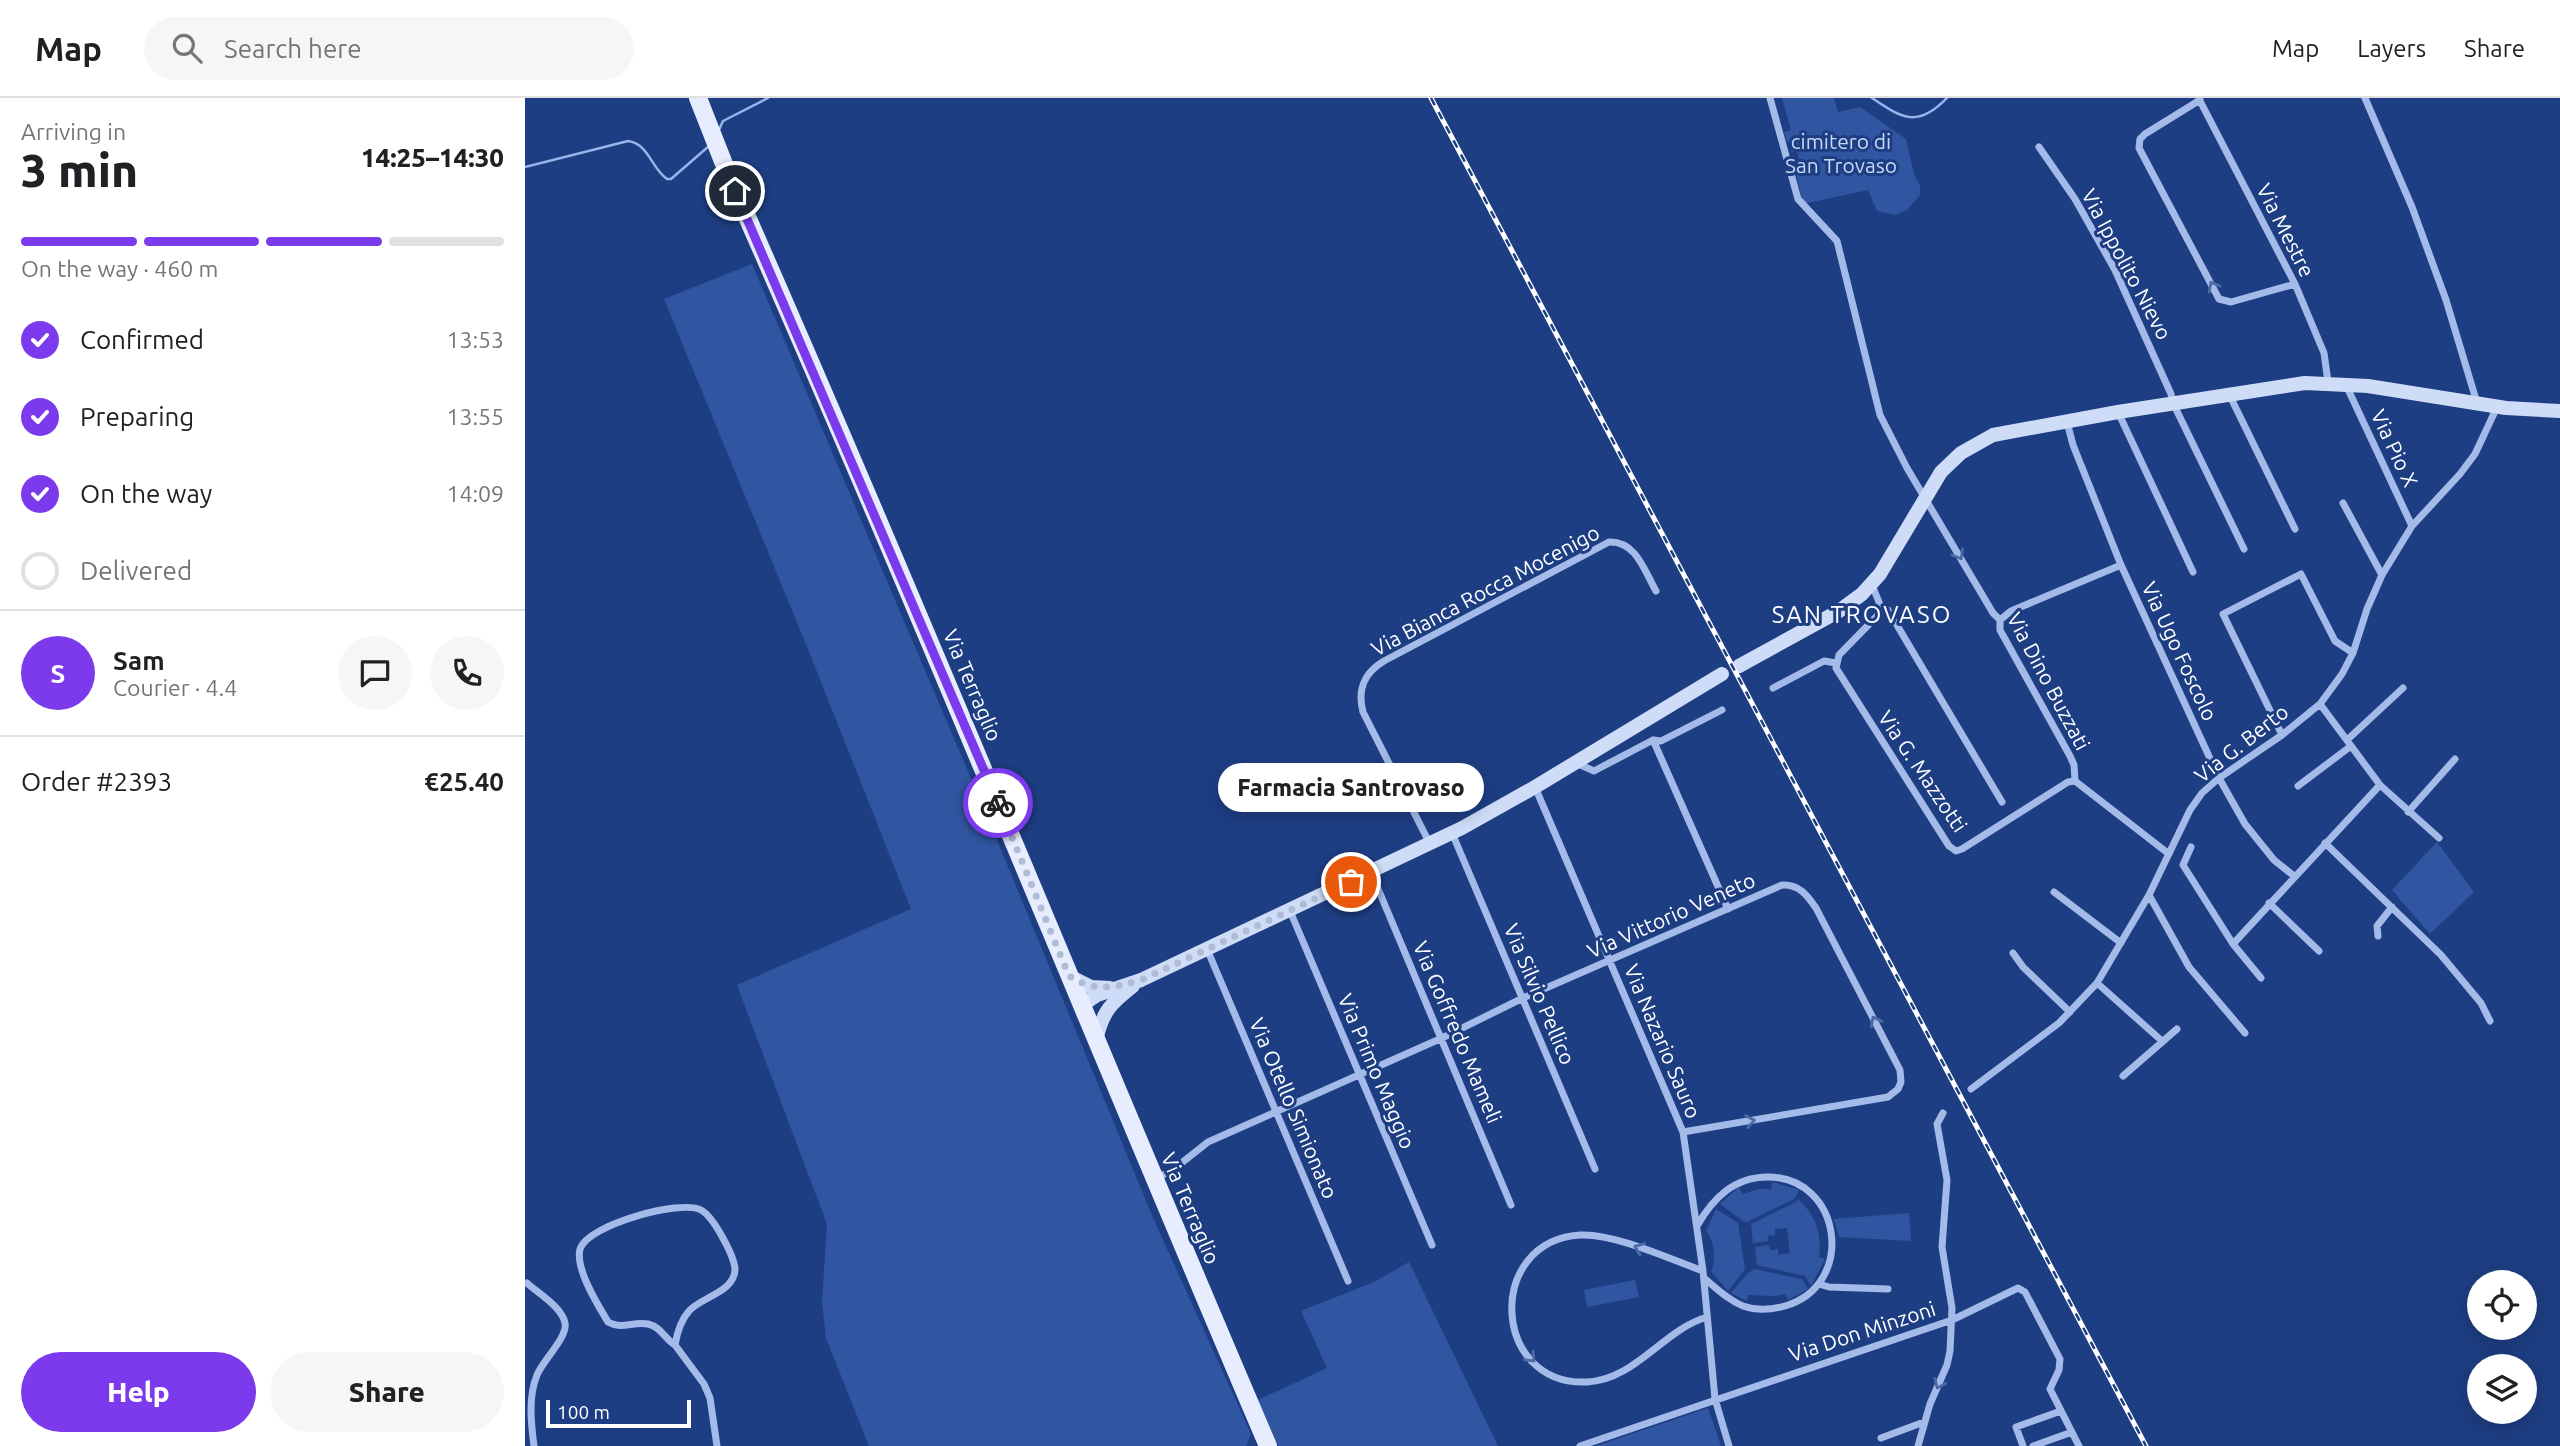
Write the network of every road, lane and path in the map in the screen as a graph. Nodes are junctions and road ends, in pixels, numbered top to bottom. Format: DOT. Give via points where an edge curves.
graph roads {
  1 [pos="698,98"];
  2 [pos="1769,98"];
  3 [pos="2365,98"];
  4 [pos="2199,99"];
  5 [pos="2039,147"];
  6 [pos="2295,284"];
  7 [pos="2328,382"];
  8 [pos="2346,384"];
  9 [pos="2229,394"];
  10 [pos="2173,403"];
  11 [pos="2477,403"];
  12 [pos="2497,406"];
  13 [pos="2560,411"];
  14 [pos="2118,412"];
  15 [pos="2067,421"];
  16 [pos="1925,496"];
  17 [pos="2343,503"];
  18 [pos="2412,526"];
  19 [pos="2295,528"];
  20 [pos="2244,549"];
  21 [pos="2122,565"];
  22 [pos="2193,572"];
  23 [pos="2382,575"];
  24 [pos="1872,585"];
  25 [pos="1656,591"];
  26 [pos="1881,607"];
  27 [pos="2000,620"];
  28 [pos="2353,653"];
  29 [pos="1836,663"];
  30 [pos="1739,666"];
  31 [pos="1722,674"];
  32 [pos="1773,688"];
  33 [pos="2403,688"];
  34 [pos="2320,704"];
  35 [pos="1722,710"];
  36 [pos="2282,735"];
  37 [pos="1653,740"];
  38 [pos="2349,743"];
  39 [pos="2455,759"];
  40 [pos="1575,763"];
  41 [pos="2219,778"];
  42 [pos="2075,781"];
  43 [pos="2380,785"];
  44 [pos="2298,786"];
  45 [pos="1535,788"];
  46 [pos="2002,802"];
  47 [pos="2408,811"];
  48 [pos="1453,833"];
  49 [pos="2439,838"];
  50 [pos="2325,843"];
  51 [pos="1430,844"];
  52 [pos="2191,847"];
  53 [pos="2169,854"];
  54 [pos="1371,872"];
  55 [pos="2294,876"];
  56 [pos="2054,892"];
  57 [pos="2149,895"];
  58 [pos="2269,903"];
  59 [pos="2392,907"];
  60 [pos="1728,909"];
  61 [pos="1290,911"];
  62 [pos="2378,936"];
  63 [pos="2121,943"];
  64 [pos="2232,944"];
  65 [pos="1207,949"];
  66 [pos="2319,951"];
  67 [pos="2013,953"];
  68 [pos="1610,961"];
  69 [pos="1069,976"];
  70 [pos="2261,978"];
  71 [pos="2097,983"];
  72 [pos="1114,995"];
  73 [pos="1523,998"];
  74 [pos="1081,1006"];
  75 [pos="2070,1012"];
  76 [pos="2490,1021"];
  77 [pos="2176,1029"];
  78 [pos="2245,1033"];
  79 [pos="1442,1038"];
  80 [pos="1096,1040"];
  81 [pos="2162,1041"];
  82 [pos="1359,1073"];
  83 [pos="2123,1076"];
  84 [pos="1971,1089"];
  85 [pos="1275,1111"];
  86 [pos="1943,1112"];
  87 [pos="1683,1132"];
  88 [pos="1595,1169"];
  89 [pos="1154,1179"];
  90 [pos="1511,1205"];
  91 [pos="1697,1226"];
  92 [pos="1432,1245"];
  93 [pos="1703,1275"];
  94 [pos="1348,1281"];
  95 [pos="527,1283"];
  96 [pos="1819,1283"];
  97 [pos="1888,1289"];
  98 [pos="1707,1317"];
  99 [pos="1952,1320"];
  100 [pos="675,1345"];
  101 [pos="1715,1399"];
  102 [pos="2061,1411"];
  103 [pos="1924,1422"];
  104 [pos="2072,1432"];
  105 [pos="1881,1438"];
  106 [pos="534,1446"];
  107 [pos="717,1446"];
  108 [pos="1268,1446"];
  109 [pos="1580,1446"];
  110 [pos="1729,1446"];
  111 [pos="1918,1446"];
  112 [pos="2023,1446"];
  113 [pos="2033,1446"];
  114 [pos="2079,1446"];
  1 -- 69 [label="main road, Via Terraglio"];
  2 -- 16 [label="street, Via Dino Buzzati" via="1798,199 1837,242 1880,415"];
  3 -- 11 [label="street" via="2412,207"];
  4 -- 6 [label="street, Via Mestre"];
  6 -- 4 [label="street, one-way" via="2231,302 2219,299 2139,148 2145,134"];
  5 -- 10 [label="street, Via Ippolito Nievo" via="2115,270"];
  6 -- 7 [label="street, Via Mestre" via="2324,353"];
  7 -- 8 [label="street"];
  7 -- 9 [label="street"];
  8 -- 11 [label="street"];
  8 -- 18 [label="street, Via Pio X"];
  9 -- 10 [label="street"];
  9 -- 19 [label="street"];
  10 -- 14 [label="street"];
  10 -- 20 [label="street, Via Ippolito Nievo"];
  11 -- 12 [label="street"];
  12 -- 13 [label="street"];
  12 -- 18 [label="street, Via G. Berto" via="2476,454"];
  14 -- 15 [label="street"];
  14 -- 22 [label="street"];
  15 -- 16 [label="street" via="1982,440 1949,463"];
  15 -- 21 [label="street, Via Ugo Foscolo"];
  16 -- 24 [label="street"];
  16 -- 27 [label="street, Via Dino Buzzati, one-way"];
  17 -- 23 [label="street"];
  18 -- 23 [label="street, Via G. Berto"];
  21 -- 27 [label="street" via="2011,611"];
  21 -- 41 [label="street, Via Ugo Foscolo"];
  23 -- 28 [label="street, Via G. Berto"];
  24 -- 26 [label="street"];
  24 -- 30 [label="street" via="1839,611"];
  25 -- 51 [label="street, Via Bianca Rocca Mocenigo" via="1633,550 1619,541 1609,542 1384,661 1367,675 1361,687 1363,712"];
  26 -- 29 [label="street"];
  26 -- 46 [label="street" via="1888,610"];
  27 -- 42 [label="street, Via Dino Buzzati" via="2000,630 2070,756"];
  28 -- 34 [label="street, Via G. Berto"];
  28 -- 36 [label="street" via="2336,641 2301,574 2223,614"];
  29 -- 32 [label="street" via="1824,661"];
  29 -- 42 [label="street, Via G. Mazzotti" via="1838,674 1948,846 1957,851"];
  31 -- 40 [label="street"];
  33 -- 38 [label="street"];
  34 -- 36 [label="street, Via G. Berto"];
  34 -- 38 [label="street"];
  35 -- 37 [label="street" via="1661,741"];
  36 -- 41 [label="street, Via G. Berto"];
  37 -- 40 [label="street" via="1594,771"];
  37 -- 60 [label="street"];
  38 -- 43 [label="street"];
  38 -- 44 [label="street"];
  39 -- 47 [label="street"];
  40 -- 45 [label="street"];
  41 -- 53 [label="street, Via G. Berto" via="2190,810"];
  41 -- 55 [label="street, Via Ugo Foscolo" via="2245,824 2274,860"];
  42 -- 53 [label="street, Via Dino Buzzati"];
  43 -- 47 [label="street"];
  43 -- 50 [label="street"];
  45 -- 48 [label="street"];
  45 -- 68 [label="street, Via Nazario Sauro"];
  47 -- 49 [label="street"];
  48 -- 51 [label="street"];
  48 -- 73 [label="street, Via Silvio Pellico"];
  50 -- 55 [label="street"];
  50 -- 59 [label="street"];
  51 -- 54 [label="street"];
  52 -- 64 [label="street" via="2183,865"];
  53 -- 57 [label="street, Via G. Berto"];
  54 -- 61 [label="street"];
  54 -- 79 [label="street, Via Goffredo Mameli"];
  55 -- 58 [label="street"];
  56 -- 63 [label="street"];
  57 -- 63 [label="street, Via G. Berto"];
  57 -- 78 [label="street" via="2189,967"];
  58 -- 64 [label="street"];
  58 -- 66 [label="street"];
  59 -- 62 [label="street" via="2377,926"];
  59 -- 76 [label="street" via="2441,955 2481,1003"];
  60 -- 68 [label="street, Via Vittorio Veneto"];
  87 -- 60 [label="street, Via Vittorio Veneto, one-way" via="1888,1097 1901,1082 1900,1070 1808,896 1796,887 1782,886"];
  61 -- 65 [label="street"];
  61 -- 82 [label="street, Via Primo Maggio"];
  63 -- 71 [label="street, Via G. Berto"];
  64 -- 70 [label="street"];
  65 -- 72 [label="street"];
  65 -- 85 [label="street, Via Otello Simionato"];
  67 -- 75 [label="street"];
  68 -- 73 [label="street, Via Vittorio Veneto"];
  68 -- 87 [label="street, Via Nazario Sauro"];
  69 -- 72 [label="street"];
  69 -- 74 [label="main road, Via Terraglio"];
  71 -- 75 [label="street, Via G. Berto"];
  71 -- 81 [label="street"];
  72 -- 74 [label="street" via="1104,1005"];
  72 -- 80 [label="street"];
  73 -- 79 [label="street, Via Vittorio Veneto"];
  73 -- 88 [label="street, Via Silvio Pellico"];
  74 -- 80 [label="main road, Via Terraglio"];
  75 -- 84 [label="street, Via G. Berto"];
  77 -- 81 [label="street"];
  79 -- 82 [label="street, Via Vittorio Veneto"];
  79 -- 90 [label="street, Via Goffredo Mameli"];
  80 -- 89 [label="main road, Via Terraglio"];
  81 -- 83 [label="street"];
  82 -- 85 [label="street, Via Vittorio Veneto"];
  82 -- 92 [label="street, Via Primo Maggio"];
  85 -- 89 [label="street, Via Vittorio Veneto" via="1202,1145 1170,1172"];
  85 -- 94 [label="street, Via Otello Simionato"];
  86 -- 99 [label="street" via="1937,1124 1947,1180 1942,1247"];
  87 -- 91 [label="street, Via Nazario Sauro"];
  89 -- 108 [label="main road, Via Terraglio"];
  91 -- 93 [label="street, Via Nazario Sauro"];
  91 -- 96 [label="street" via="1727,1188 1742,1180 1772,1177 1792,1182 1813,1196 1831,1228 1830,1260"];
  93 -- 96 [label="street" via="1733,1301 1754,1309 1789,1305"];
  93 -- 98 [label="street, Via Nazario Sauro"];
  93 -- 98 [label="street, one-way" via="1625,1243 1573,1236 1550,1244 1524,1267 1511,1294 1511,1322 1523,1350 1543,1370 1559,1378 1587,1382 1616,1376 1690,1322"];
  95 -- 106 [label="street" via="560,1312 565,1323 563,1335 536,1377"];
  96 -- 97 [label="street"];
  98 -- 101 [label="street, Via Nazario Sauro"];
  99 -- 101 [label="street, Via Don Minzoni"];
  99 -- 102 [label="street, Via Don Minzoni" via="2022,1289 2060,1359 2050,1389"];
  99 -- 103 [label="street, one-way" via="1947,1365"];
  100 -- 100 [label="street" via="689,1311 734,1276 735,1267 720,1234 701,1209 645,1215 599,1231 583,1242 580,1251 580,1267 608,1322 622,1327 651,1325"];
  100 -- 107 [label="street" via="710,1398"];
  101 -- 109 [label="street, Via Don Minzoni"];
  101 -- 110 [label="street, Via Nazario Sauro"];
  102 -- 104 [label="street, Via Don Minzoni"];
  102 -- 112 [label="street" via="2016,1427"];
  103 -- 105 [label="street"];
  103 -- 111 [label="street"];
  104 -- 113 [label="street"];
  104 -- 114 [label="street, Via Don Minzoni"];
}
